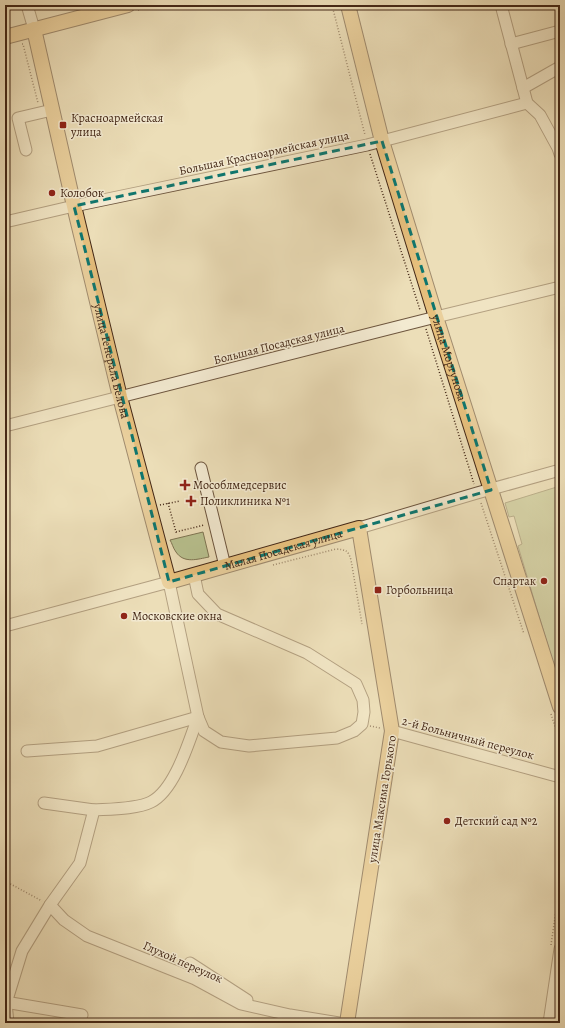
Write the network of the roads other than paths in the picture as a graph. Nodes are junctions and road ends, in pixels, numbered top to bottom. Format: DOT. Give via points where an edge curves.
graph roads {
  1 [pos="27,5"];
  2 [pos="128,5"];
  3 [pos="348,5"];
  4 [pos="501,5"];
  5 [pos="34,29"];
  6 [pos="560,31"];
  7 [pos="5,36"];
  8 [pos="511,44"];
  9 [pos="560,67"];
  10 [pos="523,88"];
  11 [pos="527,103"];
  12 [pos="52,110"];
  13 [pos="382,141"];
  14 [pos="26,150"];
  15 [pos="560,154"];
  16 [pos="74,206"];
  17 [pos="5,222"];
  18 [pos="560,287"];
  19 [pos="430,319"];
  20 [pos="120,397"];
  21 [pos="5,426"];
  22 [pos="201,468"];
  23 [pos="560,470"];
  24 [pos="491,490"];
  25 [pos="359,528"];
  26 [pos="225,566"];
  27 [pos="194,575"];
  28 [pos="169,582"];
  29 [pos="5,626"];
  30 [pos="555,710"];
  31 [pos="198,717"];
  32 [pos="392,731"];
  33 [pos="28,751"];
  34 [pos="560,777"];
  35 [pos="44,803"];
  36 [pos="94,810"];
  37 [pos="50,905"];
  38 [pos="560,949"];
  39 [pos="190,963"];
  40 [pos="6,1002"];
  41 [pos="261,1009"];
  42 [pos="82,1016"];
  43 [pos="8,1023"];
  44 [pos="339,1023"];
  45 [pos="347,1023"];
  46 [pos="549,1023"];
  1 -- 5 [label="street, улица Генерала Белова"];
  2 -- 5 [label="main road"];
  3 -- 13 [label="main road, улица Моргунова"];
  4 -- 8 [label="street"];
  5 -- 7 [label="main road"];
  5 -- 12 [label="main road, улица Генерала Белова"];
  6 -- 8 [label="street"];
  8 -- 10 [label="street"];
  9 -- 10 [label="street"];
  10 -- 11 [label="street"];
  11 -- 13 [label="street, Большая Красноармейская улица"];
  11 -- 15 [label="street" via="540,115"];
  12 -- 14 [label="street" via="18,118"];
  12 -- 16 [label="main road, улица Генерала Белова"];
  13 -- 16 [label="street, Большая Красноармейская улица"];
  13 -- 19 [label="main road, улица Моргунова"];
  16 -- 17 [label="street, Большая Красноармейская улица"];
  16 -- 20 [label="main road, улица Генерала Белова"];
  18 -- 19 [label="street, Большая Посадская улица"];
  19 -- 20 [label="street, Большая Посадская улица"];
  19 -- 24 [label="main road, улица Моргунова"];
  20 -- 21 [label="street, Большая Посадская улица"];
  20 -- 28 [label="main road, улица Генерала Белова"];
  22 -- 26 [label="street"];
  23 -- 24 [label="street, Малая Посадская улица"];
  24 -- 25 [label="street, Малая Посадская улица"];
  24 -- 30 [label="main road, улица Моргунова"];
  25 -- 26 [label="main road, Малая Посадская улица"];
  25 -- 32 [label="main road, улица Максима Горького"];
  26 -- 27 [label="main road, Малая Посадская улица"];
  27 -- 28 [label="main road, Малая Посадская улица"];
  27 -- 31 [label="street" via="198,594 217,614 307,652 356,684 363,700 364,712 362,724 354,731 337,738 249,746 221,742 204,731"];
  28 -- 29 [label="street, Малая Посадская улица"];
  28 -- 31 [label="street, улица Генерала Белова"];
  31 -- 33 [label="street" via="97,746"];
  31 -- 36 [label="street" via="178,769 165,790 151,802 133,807"];
  32 -- 34 [label="street, 2-й Больничный переулок"];
  32 -- 45 [label="main road, улица Максима Горького"];
  35 -- 36 [label="street"];
  36 -- 37 [label="street" via="80,862"];
  37 -- 40 [label="street" via="22,951"];
  37 -- 41 [label="street, Глухой переулок" via="64,920 87,936 195,979 241,1004"];
  38 -- 46 [label="street"];
  39 -- 41 [label="street"];
  40 -- 42 [label="street"];
  40 -- 43 [label="street"];
  41 -- 44 [label="street, Глухой переулок"];
}
